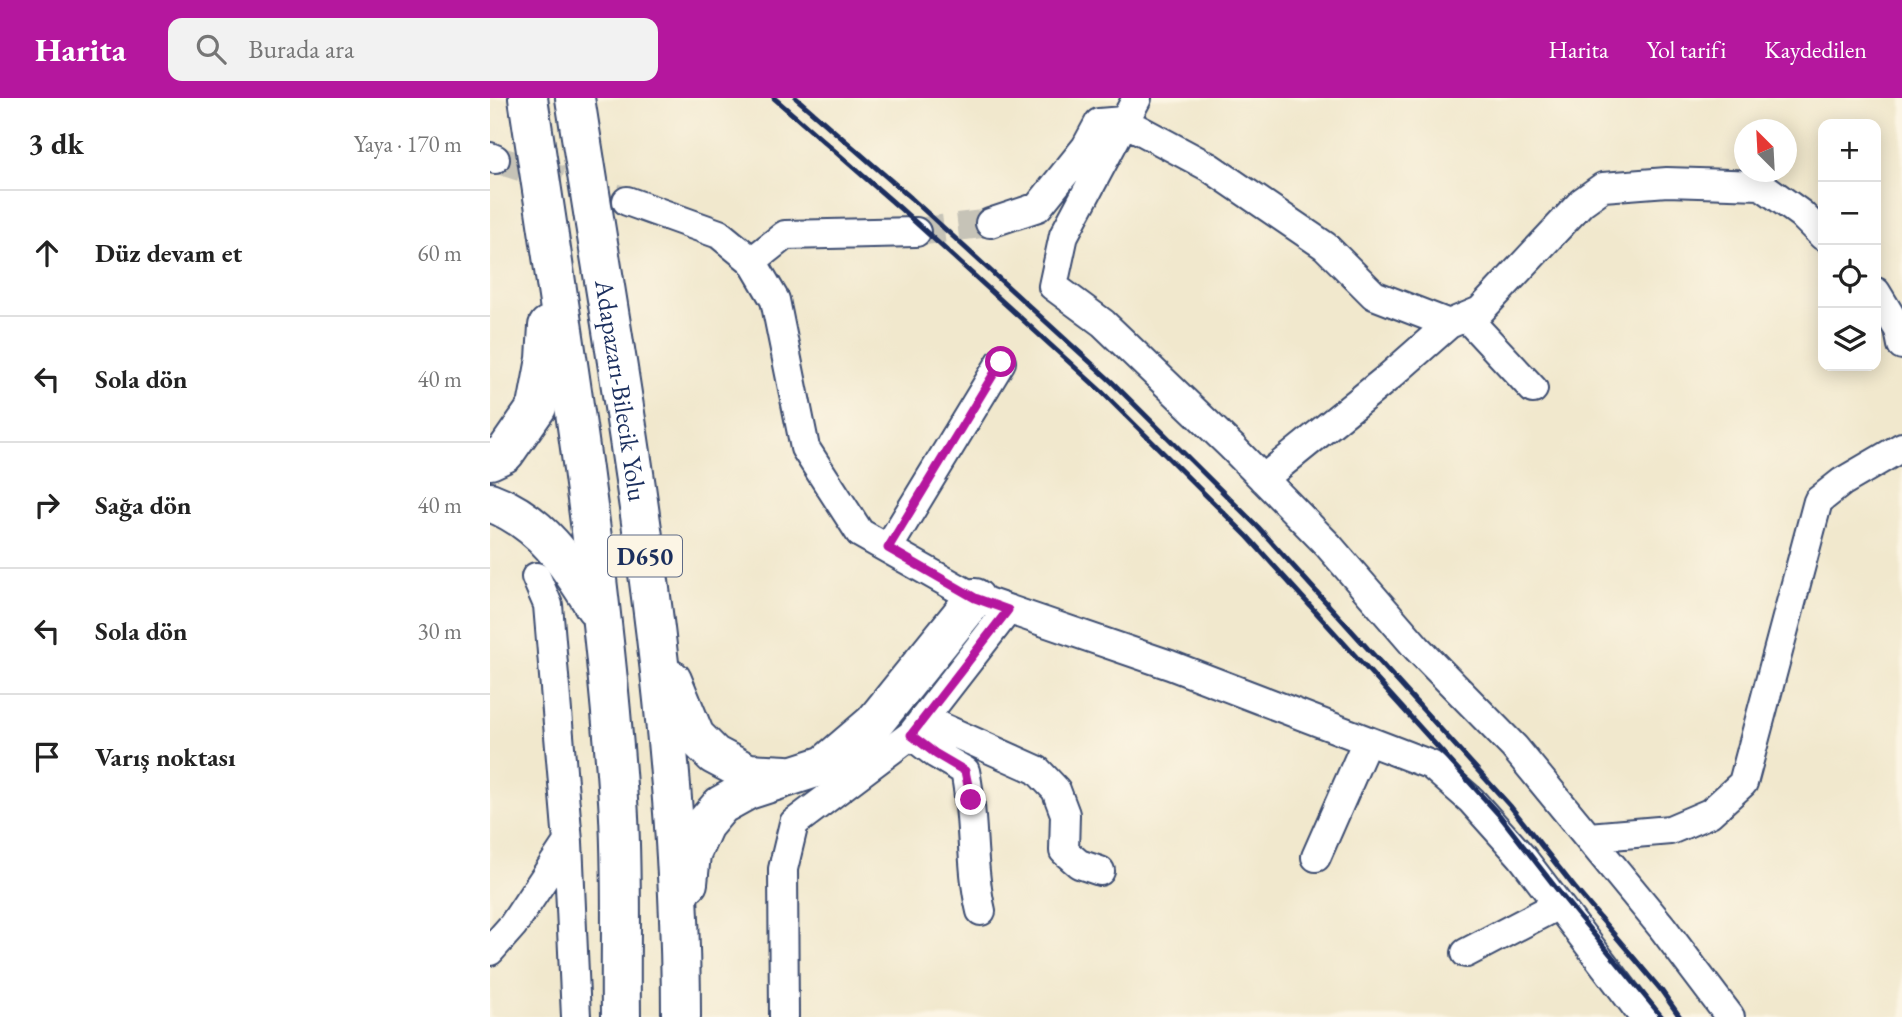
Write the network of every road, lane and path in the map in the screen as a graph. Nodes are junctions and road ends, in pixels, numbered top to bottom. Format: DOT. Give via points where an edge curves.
graph roads {
  1 [pos="528,98"];
  2 [pos="575,98"];
  3 [pos="1130,109"];
  4 [pos="626,201"];
  5 [pos="990,223"];
  6 [pos="1818,231"];
  7 [pos="916,232"];
  8 [pos="552,254"];
  9 [pos="752,261"];
  10 [pos="1881,300"];
  11 [pos="1457,320"];
  12 [pos="1902,345"];
  13 [pos="1001,362"];
  14 [pos="1533,390"];
  15 [pos="1902,447"];
  16 [pos="490,460"];
  17 [pos="1263,479"];
  18 [pos="490,502"];
  19 [pos="888,548"];
  20 [pos="536,577"];
  21 [pos="992,604"];
  22 [pos="603,620"];
  23 [pos="657,645"];
  24 [pos="917,727"];
  25 [pos="1367,741"];
  26 [pos="792,775"];
  27 [pos="1589,837"];
  28 [pos="568,842"];
  29 [pos="1316,857"];
  30 [pos="1100,871"];
  31 [pos="1558,905"];
  32 [pos="981,911"];
  33 [pos="681,941"];
  34 [pos="490,951"];
  35 [pos="1466,953"];
  36 [pos="576,1017"];
  37 [pos="621,1017"];
  38 [pos="681,1017"];
  39 [pos="784,1017"];
  40 [pos="1644,1017"];
  41 [pos="1730,1017"];
  1 -- 8 [label="highway, Adapazarı-Bilecik Yolu / D650"];
  2 -- 23 [label="highway, Adapazarı-Bilecik Yolu / D650" via="624,396"];
  3 -- 5 [label="street" via="1099,123 1086,147 1038,207"];
  3 -- 11 [label="street" via="1325,246 1374,295"];
  3 -- 17 [label="street" via="1064,236 1054,286 1103,323"];
  4 -- 9 [label="street" via="719,234"];
  6 -- 11 [label="street" via="1761,186 1667,183 1603,187 1582,202 1480,311"];
  7 -- 9 [label="street" via="785,235"];
  8 -- 16 [label="highway" via="546,359 537,407 505,453"];
  8 -- 22 [label="highway, Adapazarı-Bilecik Yolu / D650"];
  9 -- 19 [label="street" via="775,300 805,448 860,533"];
  10 -- 12 [label="street" via="1899,330"];
  11 -- 14 [label="street"];
  11 -- 17 [label="street"];
  13 -- 19 [label="street"];
  15 -- 27 [label="street" via="1818,501 1743,783 1710,813 1670,830"];
  17 -- 27 [label="street" via="1514,747"];
  18 -- 22 [label="highway" via="532,524 566,560"];
  19 -- 21 [label="street"];
  20 -- 28 [label="street" via="548,605"];
  21 -- 24 [label="street"];
  21 -- 25 [label="street" via="1170,665"];
  21 -- 26 [label="highway" via="874,723 825,765"];
  22 -- 37 [label="highway, Adapazarı-Bilecik Yolu / D650" via="618,803"];
  23 -- 26 [label="highway" via="695,736 714,755 748,772"];
  23 -- 33 [label="highway, Adapazarı-Bilecik Yolu / D650"];
  24 -- 30 [label="street" via="1037,770 1056,790 1065,814 1065,851 1079,864"];
  24 -- 32 [label="street" via="936,754 965,771"];
  24 -- 39 [label="street" via="794,823 783,869"];
  25 -- 29 [label="street"];
  25 -- 31 [label="street" via="1431,765 1471,800"];
  26 -- 33 [label="highway" via="721,805 704,825 691,854"];
  27 -- 41 [label="street"];
  28 -- 34 [label="street" via="513,925"];
  28 -- 36 [label="street"];
  31 -- 35 [label="street"];
  31 -- 40 [label="street"];
  33 -- 38 [label="highway, Adapazarı-Bilecik Yolu / D650"];
}
